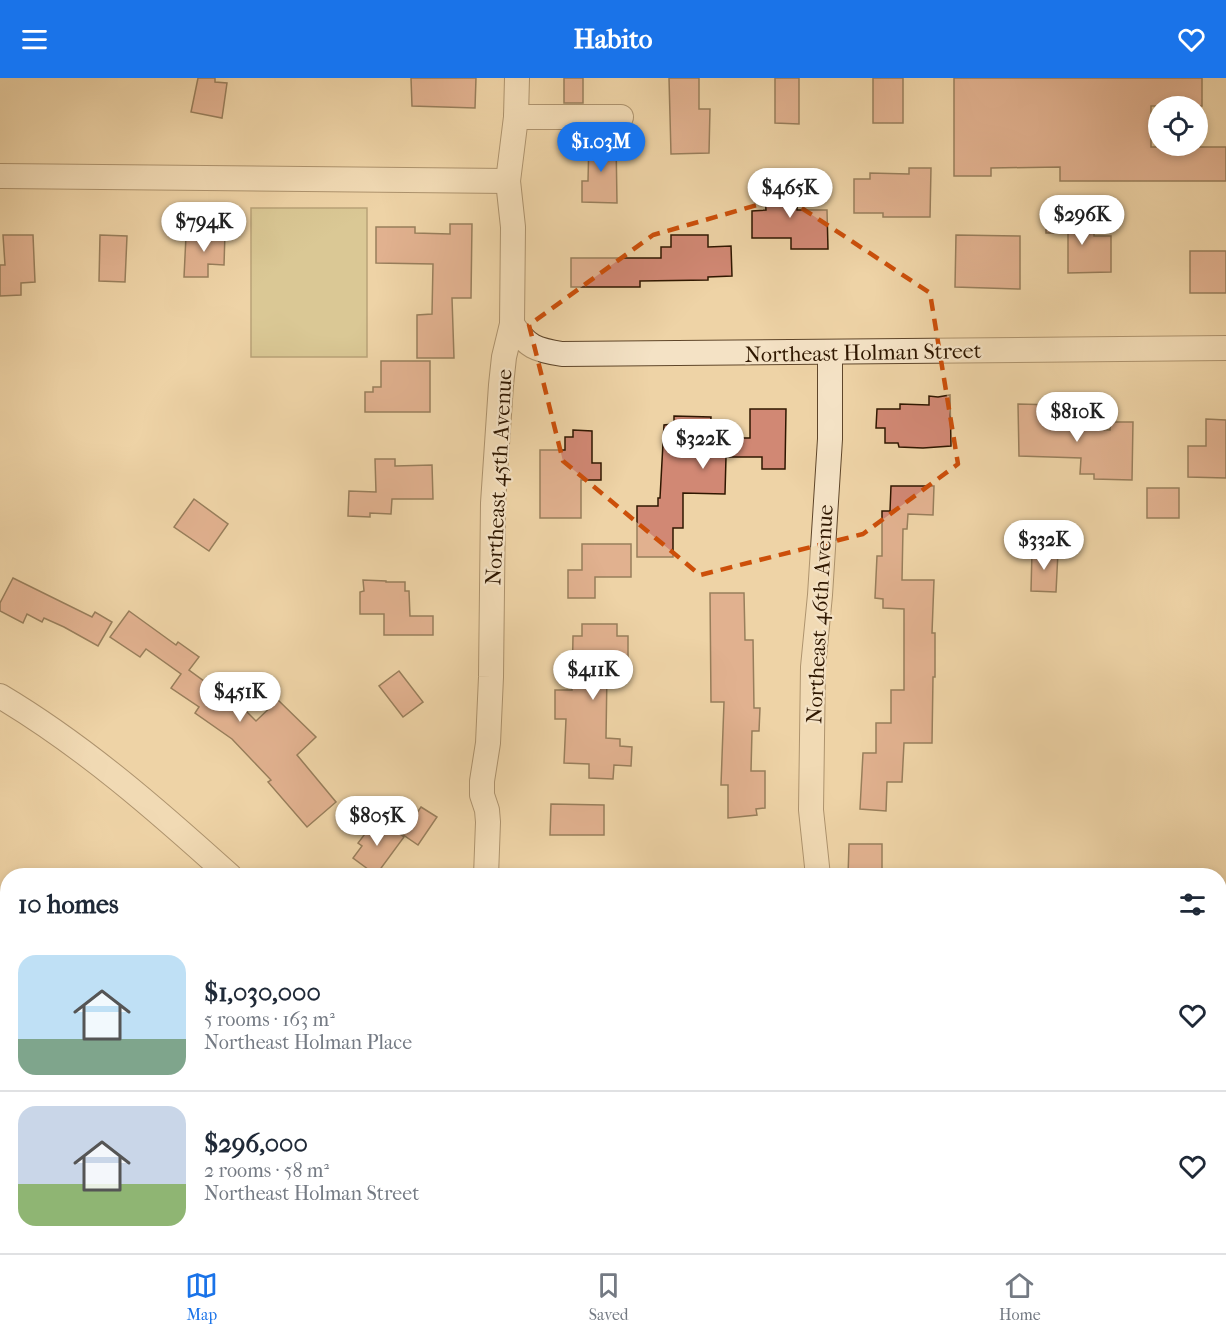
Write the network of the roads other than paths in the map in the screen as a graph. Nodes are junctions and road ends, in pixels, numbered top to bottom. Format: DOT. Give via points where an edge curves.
graph roads {
  1 [pos="516,78"];
  2 [pos="516,117"];
  3 [pos="621,117"];
  4 [pos="0,176"];
  5 [pos="508,181"];
  6 [pos="512,324"];
  7 [pos="1226,348"];
  8 [pos="830,352"];
  9 [pos="0,696"];
  10 [pos="221,868"];
  11 [pos="486,868"];
  12 [pos="817,868"];
  1 -- 2 [label="street, Northeast 45th Avenue"];
  2 -- 3 [label="street"];
  2 -- 5 [label="street, Northeast 45th Avenue"];
  4 -- 5 [label="street"];
  5 -- 6 [label="street, Northeast 45th Avenue" via="513,227"];
  6 -- 8 [label="street, Northeast Holman Street" via="522,339 534,347 562,354"];
  6 -- 11 [label="street, Northeast 45th Avenue" via="501,385 493,503 491,677 482,781 488,822"];
  7 -- 8 [label="street, Northeast Holman Street"];
  8 -- 12 [label="street, Northeast 46th Avenue" via="830,439 813,667 811,810"];
  9 -- 10 [label="street" via="98,764 162,814"];
}
